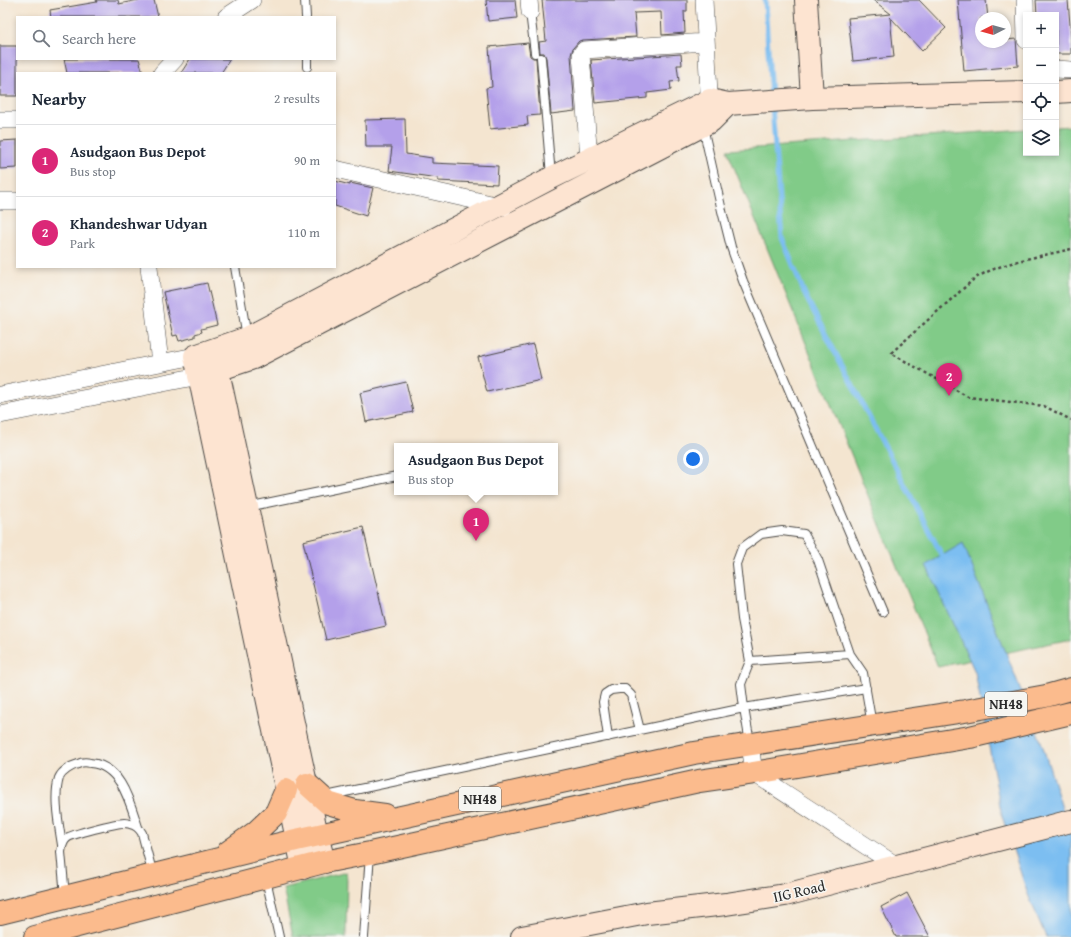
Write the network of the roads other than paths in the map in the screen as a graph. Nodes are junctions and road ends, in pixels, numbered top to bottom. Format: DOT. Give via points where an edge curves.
graph roads {
  1 [pos="252,0"];
  2 [pos="305,0"];
  3 [pos="704,0"];
  4 [pos="806,0"];
  5 [pos="1025,0"];
  6 [pos="529,6"];
  7 [pos="1025,12"];
  8 [pos="228,16"];
  9 [pos="306,16"];
  10 [pos="706,42"];
  11 [pos="174,60"];
  12 [pos="1059,69"];
  13 [pos="1071,70"];
  14 [pos="163,72"];
  15 [pos="1071,91"];
  16 [pos="1023,92"];
  17 [pos="1059,92"];
  18 [pos="812,98"];
  19 [pos="711,111"];
  20 [pos="0,120"];
  21 [pos="16,120"];
  22 [pos="589,159"];
  23 [pos="336,169"];
  24 [pos="551,178"];
  25 [pos="0,201"];
  26 [pos="16,201"];
  27 [pos="499,206"];
  28 [pos="532,213"];
  29 [pos="149,268"];
  30 [pos="235,268"];
  31 [pos="247,338"];
  32 [pos="160,363"];
  33 [pos="206,363"];
  34 [pos="0,395"];
  35 [pos="0,415"];
  36 [pos="394,477"];
  37 [pos="237,508"];
  38 [pos="883,612"];
  39 [pos="850,654"];
  40 [pos="750,661"];
  41 [pos="866,688"];
  42 [pos="1071,690"];
  43 [pos="744,708"];
  44 [pos="1061,716"];
  45 [pos="872,725"];
  46 [pos="640,730"];
  47 [pos="608,736"];
  48 [pos="750,744"];
  49 [pos="754,773"];
  50 [pos="305,791"];
  51 [pos="401,817"];
  52 [pos="1071,821"];
  53 [pos="138,827"];
  54 [pos="317,835"];
  55 [pos="296,840"];
  56 [pos="62,845"];
  57 [pos="370,853"];
  58 [pos="217,860"];
  59 [pos="324,862"];
  60 [pos="897,866"];
  61 [pos="303,868"];
  62 [pos="153,875"];
  63 [pos="266,878"];
  64 [pos="65,897"];
  65 [pos="0,913"];
  66 [pos="561,933"];
  67 [pos="34,937"];
  68 [pos="279,937"];
  69 [pos="364,937"];
  70 [pos="522,937"];
  1 -- 8 [label="street"];
  2 -- 9 [label="lane"];
  3 -- 10 [label="street"];
  4 -- 18 [label="street"];
  5 -- 7 [label="street"];
  6 -- 24 [label="lane" via="538,55"];
  10 -- 19 [label="street"];
  10 -- 22 [label="street" via="584,50 581,54"];
  11 -- 14 [label="street"];
  12 -- 13 [label="street"];
  15 -- 17 [label="street"];
  16 -- 18 [label="street"];
  18 -- 19 [label="street"];
  19 -- 22 [label="street"];
  19 -- 28 [label="street"];
  19 -- 38 [label="lane" via="722,211 731,248"];
  20 -- 21 [label="street"];
  22 -- 24 [label="street"];
  23 -- 27 [label="street"];
  24 -- 27 [label="street"];
  25 -- 26 [label="street"];
  27 -- 28 [label="street"];
  27 -- 31 [label="street"];
  28 -- 33 [label="street" via="253,358"];
  29 -- 32 [label="street"];
  30 -- 31 [label="lane"];
  31 -- 33 [label="street"];
  32 -- 33 [label="street"];
  32 -- 34 [label="street"];
  33 -- 35 [label="street"];
  33 -- 37 [label="street"];
  36 -- 37 [label="lane"];
  37 -- 50 [label="street"];
  39 -- 40 [label="lane"];
  39 -- 40 [label="lane" via="820,567 804,534 782,531 761,534 742,548 736,564"];
  39 -- 41 [label="lane" via="863,673"];
  40 -- 43 [label="lane" via="742,684"];
  41 -- 43 [label="lane"];
  41 -- 45 [label="lane"];
  42 -- 45 [label="highway, NH48" via="965,711"];
  43 -- 46 [label="lane"];
  43 -- 48 [label="lane"];
  44 -- 49 [label="highway, NH48" via="970,737"];
  45 -- 48 [label="highway, NH48"];
  46 -- 47 [label="lane"];
  46 -- 47 [label="lane" via="631,695 625,689 619,688 605,694 603,702"];
  47 -- 50 [label="lane"];
  48 -- 49 [label="street"];
  48 -- 51 [label="highway, NH48" via="694,752"];
  49 -- 57 [label="highway, NH48" via="699,781"];
  49 -- 60 [label="street"];
  50 -- 51 [label="highway" via="328,803 355,811"];
  50 -- 54 [label="street"];
  50 -- 55 [label="street"];
  50 -- 58 [label="highway" via="256,832"];
  51 -- 54 [label="highway, NH48"];
  52 -- 60 [label="street, IIG Road"];
  53 -- 56 [label="lane" via="123,823 92,830 70,836"];
  53 -- 56 [label="lane" via="130,802 118,780 108,769 96,763 82,762 70,767 60,776 57,788"];
  53 -- 62 [label="lane" via="142,833"];
  54 -- 55 [label="highway, NH48"];
  54 -- 59 [label="street"];
  55 -- 58 [label="highway, NH48"];
  55 -- 61 [label="street"];
  56 -- 64 [label="lane"];
  57 -- 59 [label="highway, NH48"];
  57 -- 69 [label="lane"];
  58 -- 62 [label="highway, NH48"];
  59 -- 61 [label="highway, NH48"];
  60 -- 66 [label="street, IIG Road" via="785,895 647,913"];
  61 -- 63 [label="highway, NH48"];
  62 -- 64 [label="highway, NH48"];
  63 -- 67 [label="highway, NH48"];
  63 -- 68 [label="lane"];
  64 -- 65 [label="highway, NH48"];
  66 -- 70 [label="street, IIG Road"];
}
